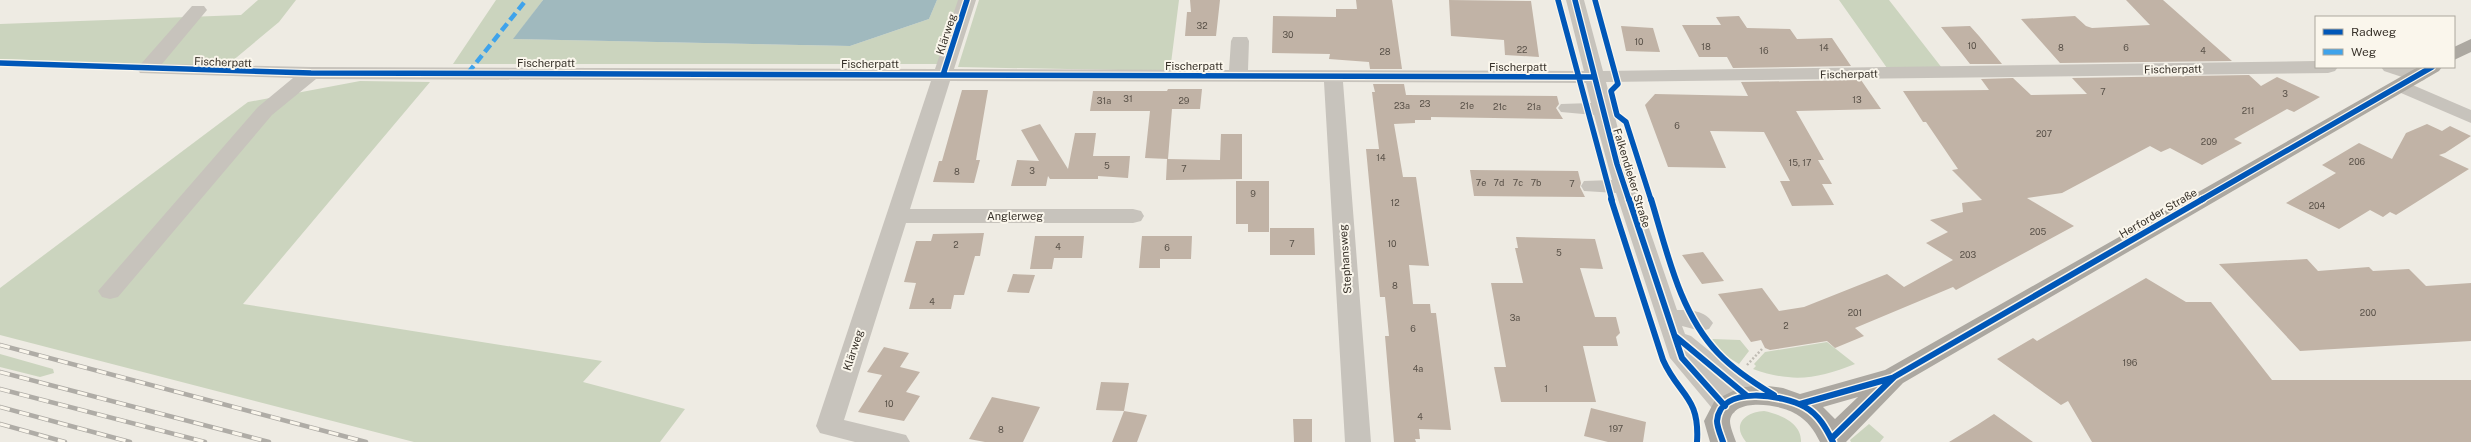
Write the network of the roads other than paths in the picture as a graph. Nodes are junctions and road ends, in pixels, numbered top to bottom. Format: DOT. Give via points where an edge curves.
graph roads {
  1 [pos="968,0"];
  2 [pos="1575,0"];
  3 [pos="198,10"];
  4 [pos="1240,41"];
  5 [pos="2471,44"];
  6 [pos="2455,53"];
  7 [pos="2315,67"];
  8 [pos="311,73"];
  9 [pos="2410,74"];
  10 [pos="943,75"];
  11 [pos="1238,76"];
  12 [pos="1333,76"];
  13 [pos="1594,77"];
  14 [pos="1568,108"];
  15 [pos="1602,109"];
  16 [pos="2471,117"];
  17 [pos="1592,186"];
  18 [pos="1624,187"];
  19 [pos="896,216"];
  20 [pos="1133,216"];
  21 [pos="110,291"];
  22 [pos="1701,323"];
  23 [pos="1670,326"];
  24 [pos="1894,377"];
  25 [pos="1735,400"];
  26 [pos="1800,404"];
  27 [pos="1833,440"];
  28 [pos="897,442"];
  29 [pos="1358,442"];
  30 [pos="1723,442"];
  1 -- 10 [label="street, Klärweg"];
  2 -- 13 [label="street, Falkendieker Straße"];
  3 -- 8 [label="street, Fischerpatt" via="146,69"];
  4 -- 11 [label="street"];
  5 -- 6 [label="main road"];
  7 -- 13 [label="street, Fischerpatt"];
  8 -- 10 [label="street, Fischerpatt"];
  8 -- 21 [label="street" via="265,111"];
  9 -- 16 [label="street"];
  9 -- 24 [label="main road, Herforder Straße"];
  10 -- 11 [label="street, Fischerpatt"];
  10 -- 19 [label="street, Klärweg"];
  11 -- 12 [label="street, Fischerpatt"];
  12 -- 13 [label="street, Fischerpatt"];
  12 -- 29 [label="street, Stephansweg"];
  13 -- 15 [label="street, Falkendieker Straße"];
  14 -- 15 [label="street"];
  15 -- 18 [label="street, Falkendieker Straße"];
  17 -- 18 [label="street"];
  18 -- 23 [label="street, Falkendieker Straße"];
  19 -- 20 [label="street, Anglerweg"];
  19 -- 28 [label="street, Klärweg" via="829,426"];
  22 -- 23 [label="street" via="1691,318"];
  23 -- 25 [label="street, Falkendieker Straße" via="1682,358"];
  24 -- 26 [label="main road, Herforder Straße"];
  24 -- 27 [label="main road, Herforder Straße"];
  25 -- 26 [label="main road" via="1774,395"];
  25 -- 30 [label="main road" via="1719,414 1718,424"];
  26 -- 27 [label="main road" via="1826,425"];
}
